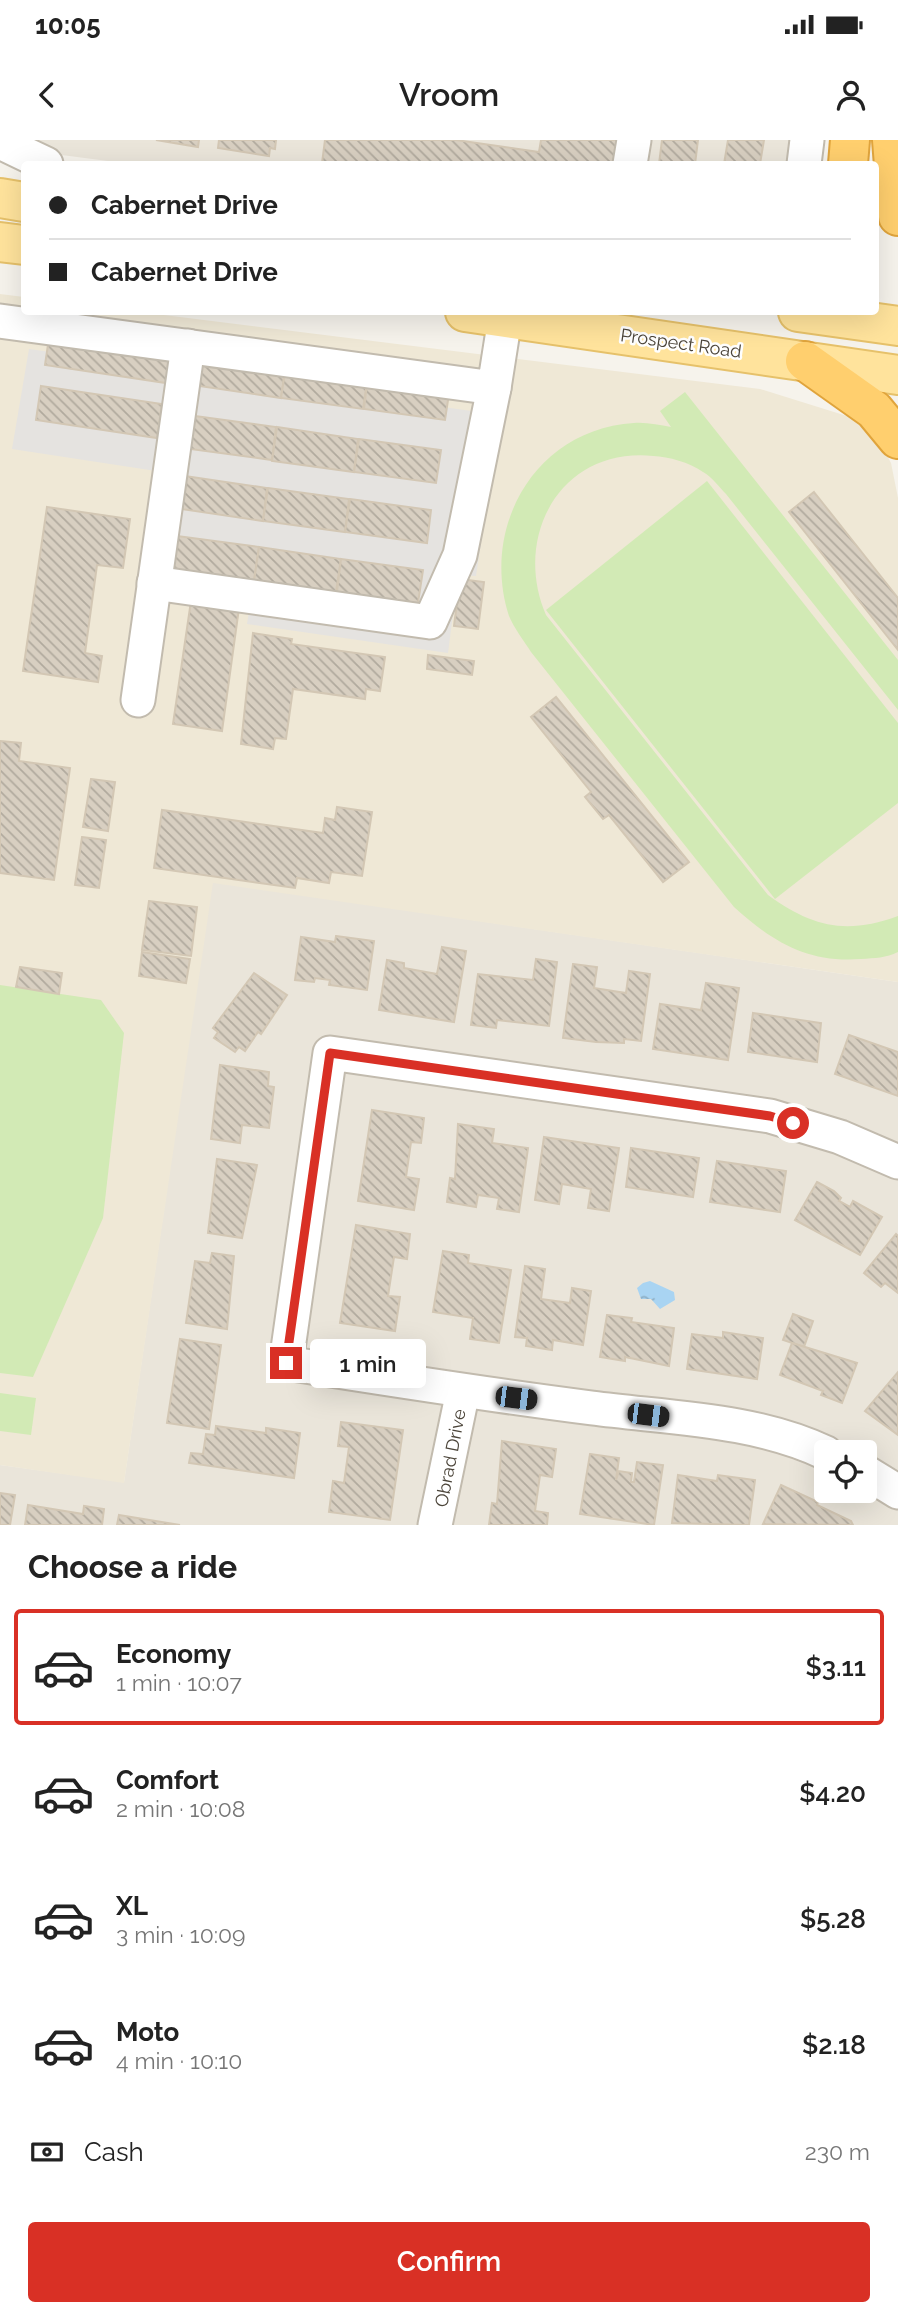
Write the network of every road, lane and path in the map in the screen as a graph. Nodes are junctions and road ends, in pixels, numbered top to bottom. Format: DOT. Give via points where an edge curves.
graph roads {
  1 [pos="634,140"];
  2 [pos="807,140"];
  3 [pos="850,140"];
  4 [pos="892,140"];
  5 [pos="0,142"];
  6 [pos="40,161"];
  7 [pos="631,161"];
  8 [pos="804,161"];
  9 [pos="848,161"];
  10 [pos="0,198"];
  11 [pos="21,202"];
  12 [pos="898,216"];
  13 [pos="0,242"];
  14 [pos="21,245"];
  15 [pos="485,315"];
  16 [pos="819,315"];
  17 [pos="505,318"];
  18 [pos="0,321"];
  19 [pos="898,326"];
  20 [pos="188,346"];
  21 [pos="805,361"];
  22 [pos="898,375"];
  23 [pos="494,388"];
  24 [pos="898,439"];
  25 [pos="154,583"];
  26 [pos="138,700"];
  27 [pos="898,1162"];
  28 [pos="463,1391"];
  29 [pos="814,1447"];
  30 [pos="877,1479"];
  31 [pos="898,1492"];
  32 [pos="435,1525"];
  1 -- 7 [label="street"];
  2 -- 8 [label="street"];
  3 -- 9 [label="highway"];
  4 -- 12 [label="highway"];
  5 -- 6 [label="street"];
  10 -- 11 [label="main road"];
  13 -- 14 [label="main road"];
  15 -- 17 [label="main road, Prospect Road"];
  16 -- 19 [label="main road"];
  17 -- 21 [label="main road, Prospect Road"];
  17 -- 23 [label="street"];
  18 -- 20 [label="street"];
  20 -- 23 [label="street"];
  20 -- 25 [label="street"];
  21 -- 22 [label="main road, Prospect Road"];
  21 -- 24 [label="highway" via="874,410"];
  23 -- 25 [label="street" via="460,555 430,621"];
  25 -- 26 [label="street"];
  27 -- 28 [label="street" via="840,1137 770,1116 330,1053 286,1363"];
  28 -- 29 [label="street" via="726,1425"];
  28 -- 32 [label="street, Obrad Drive"];
  30 -- 31 [label="street"];
}
